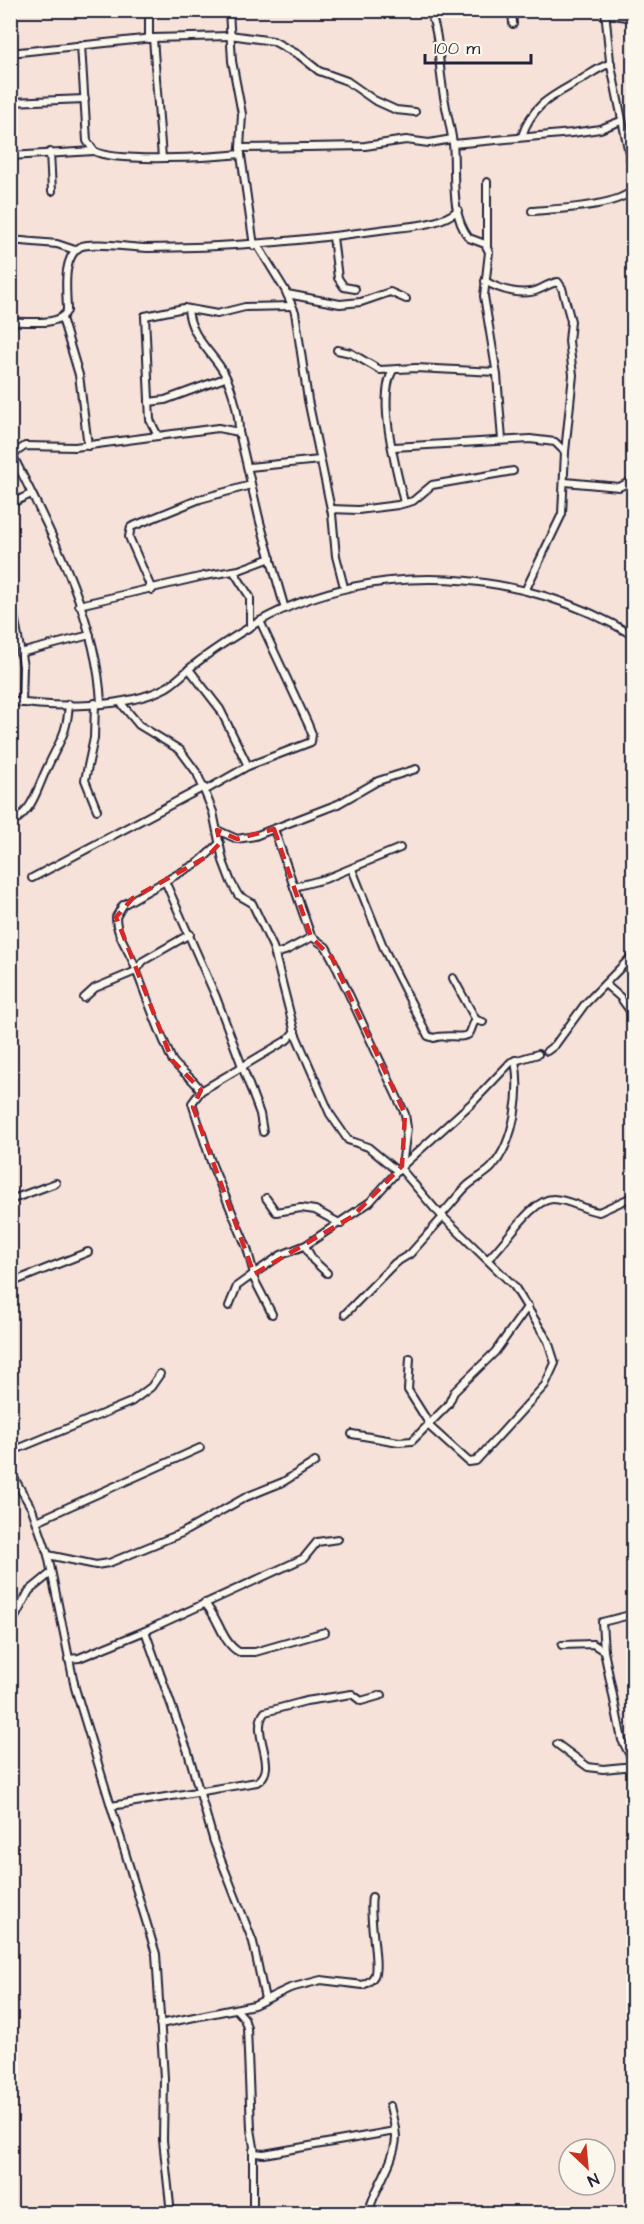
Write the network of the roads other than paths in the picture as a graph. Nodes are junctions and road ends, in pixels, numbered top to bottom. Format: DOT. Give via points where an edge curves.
graph roads {
  1 [pos="149,10"];
  2 [pos="229,10"];
  3 [pos="429,10"];
  4 [pos="512,10"];
  5 [pos="606,12"];
  6 [pos="633,18"];
  7 [pos="513,24"];
  8 [pos="230,35"];
  9 [pos="151,39"];
  10 [pos="81,45"];
  11 [pos="10,53"];
  12 [pos="611,63"];
  13 [pos="86,99"];
  14 [pos="10,102"];
  15 [pos="415,112"];
  16 [pos="621,121"];
  17 [pos="522,136"];
  18 [pos="452,142"];
  19 [pos="94,151"];
  20 [pos="240,151"];
  21 [pos="50,152"];
  22 [pos="10,156"];
  23 [pos="162,158"];
  24 [pos="633,178"];
  25 [pos="487,182"];
  26 [pos="633,188"];
  27 [pos="52,191"];
  28 [pos="458,210"];
  29 [pos="532,211"];
  30 [pos="333,237"];
  31 [pos="10,240"];
  32 [pos="256,246"];
  33 [pos="487,246"];
  34 [pos="75,250"];
  35 [pos="485,281"];
  36 [pos="355,289"];
  37 [pos="287,294"];
  38 [pos="406,299"];
  39 [pos="292,306"];
  40 [pos="188,309"];
  41 [pos="62,318"];
  42 [pos="10,322"];
  43 [pos="337,350"];
  44 [pos="393,370"];
  45 [pos="496,372"];
  46 [pos="225,378"];
  47 [pos="149,402"];
  48 [pos="239,432"];
  49 [pos="158,436"];
  50 [pos="502,440"];
  51 [pos="88,446"];
  52 [pos="394,447"];
  53 [pos="565,452"];
  54 [pos="11,453"];
  55 [pos="320,460"];
  56 [pos="249,467"];
  57 [pos="513,471"];
  58 [pos="633,480"];
  59 [pos="565,482"];
  60 [pos="251,485"];
  61 [pos="31,494"];
  62 [pos="404,503"];
  63 [pos="10,504"];
  64 [pos="331,509"];
  65 [pos="271,558"];
  66 [pos="234,572"];
  67 [pos="344,587"];
  68 [pos="526,589"];
  69 [pos="152,590"];
  70 [pos="10,592"];
  71 [pos="79,606"];
  72 [pos="285,609"];
  73 [pos="261,621"];
  74 [pos="250,627"];
  75 [pos="90,635"];
  76 [pos="633,636"];
  77 [pos="20,653"];
  78 [pos="189,669"];
  79 [pos="10,700"];
  80 [pos="120,702"];
  81 [pos="22,703"];
  82 [pos="98,703"];
  83 [pos="69,704"];
  84 [pos="248,766"];
  85 [pos="416,769"];
  86 [pos="205,788"];
  87 [pos="97,810"];
  88 [pos="10,824"];
  89 [pos="274,829"];
  90 [pos="217,830"];
  91 [pos="220,843"];
  92 [pos="400,848"];
  93 [pos="352,869"];
  94 [pos="32,878"];
  95 [pos="165,881"];
  96 [pos="294,887"];
  97 [pos="190,934"];
  98 [pos="312,937"];
  99 [pos="275,954"];
  100 [pos="633,954"];
  101 [pos="136,971"];
  102 [pos="453,978"];
  103 [pos="605,984"];
  104 [pos="84,998"];
  105 [pos="633,1016"];
  106 [pos="476,1020"];
  107 [pos="483,1022"];
  108 [pos="295,1031"];
  109 [pos="633,1034"];
  110 [pos="633,1050"];
  111 [pos="547,1051"];
  112 [pos="538,1054"];
  113 [pos="515,1060"];
  114 [pos="241,1068"];
  115 [pos="201,1091"];
  116 [pos="263,1132"];
  117 [pos="400,1168"];
  118 [pos="56,1183"];
  119 [pos="633,1196"];
  120 [pos="266,1198"];
  121 [pos="10,1200"];
  122 [pos="442,1216"];
  123 [pos="341,1224"];
  124 [pos="305,1246"];
  125 [pos="88,1252"];
  126 [pos="488,1259"];
  127 [pos="327,1272"];
  128 [pos="253,1274"];
  129 [pos="10,1283"];
  130 [pos="229,1306"];
  131 [pos="528,1306"];
  132 [pos="272,1314"];
  133 [pos="345,1314"];
  134 [pos="410,1358"];
  135 [pos="160,1374"];
  136 [pos="429,1426"];
  137 [pos="352,1434"];
  138 [pos="200,1448"];
  139 [pos="10,1452"];
  140 [pos="315,1462"];
  141 [pos="10,1471"];
  142 [pos="13,1480"];
  143 [pos="37,1521"];
  144 [pos="338,1539"];
  145 [pos="48,1555"];
  146 [pos="51,1573"];
  147 [pos="204,1604"];
  148 [pos="633,1614"];
  149 [pos="10,1627"];
  150 [pos="145,1631"];
  151 [pos="325,1632"];
  152 [pos="562,1645"];
  153 [pos="604,1651"];
  154 [pos="68,1659"];
  155 [pos="382,1695"];
  156 [pos="557,1744"];
  157 [pos="627,1753"];
  158 [pos="633,1764"];
  159 [pos="618,1768"];
  160 [pos="199,1790"];
  161 [pos="111,1806"];
  162 [pos="372,1897"];
  163 [pos="265,1999"];
  164 [pos="236,2009"];
  165 [pos="160,2024"];
  166 [pos="390,2106"];
  167 [pos="395,2131"];
  168 [pos="253,2150"];
  169 [pos="264,2154"];
  170 [pos="252,2163"];
  171 [pos="171,2214"];
  172 [pos="253,2214"];
  173 [pos="368,2214"];
  1 -- 9 [label="street"];
  2 -- 8 [label="street"];
  3 -- 18 [label="street" via="437,33"];
  4 -- 7 [label="street"];
  5 -- 6 [label="street"];
  5 -- 12 [label="street"];
  8 -- 9 [label="street"];
  8 -- 15 [label="street" via="273,41 374,100 396,110"];
  8 -- 20 [label="street" via="242,114"];
  9 -- 10 [label="street"];
  9 -- 23 [label="street"];
  10 -- 11 [label="street"];
  10 -- 13 [label="street"];
  12 -- 16 [label="street"];
  12 -- 17 [label="street" via="546,100 528,118"];
  13 -- 14 [label="street"];
  13 -- 19 [label="street" via="87,141"];
  16 -- 17 [label="street" via="600,129"];
  16 -- 24 [label="street"];
  17 -- 18 [label="street"];
  18 -- 20 [label="street" via="406,140 365,146"];
  18 -- 28 [label="street"];
  19 -- 21 [label="street"];
  19 -- 23 [label="street"];
  20 -- 23 [label="street" via="197,159"];
  20 -- 32 [label="street"];
  21 -- 22 [label="street"];
  21 -- 27 [label="street"];
  25 -- 33 [label="street"];
  26 -- 29 [label="street" via="630,194 612,201"];
  28 -- 30 [label="street" via="428,223"];
  28 -- 33 [label="street" via="465,234"];
  30 -- 32 [label="street"];
  30 -- 36 [label="street" via="338,278 344,287"];
  31 -- 34 [label="street" via="45,242"];
  32 -- 34 [label="street" via="131,248 87,244"];
  32 -- 37 [label="street"];
  33 -- 35 [label="street"];
  34 -- 41 [label="street" via="68,265 67,311"];
  35 -- 45 [label="street"];
  35 -- 53 [label="street" via="521,293 555,282 562,288 571,321 573,375"];
  37 -- 38 [label="street" via="340,304 390,292"];
  37 -- 39 [label="street"];
  39 -- 40 [label="street" via="245,307 217,315"];
  39 -- 55 [label="street"];
  40 -- 46 [label="street" via="200,342 219,364"];
  40 -- 47 [label="street" via="143,318"];
  41 -- 42 [label="street"];
  41 -- 51 [label="street" via="79,375"];
  43 -- 44 [label="street" via="351,353 374,368"];
  44 -- 45 [label="street"];
  44 -- 52 [label="street" via="386,390"];
  45 -- 50 [label="street"];
  46 -- 47 [label="street"];
  46 -- 48 [label="street" via="237,412"];
  47 -- 49 [label="street" via="150,420"];
  48 -- 49 [label="street" via="218,428"];
  48 -- 56 [label="street"];
  49 -- 51 [label="street"];
  50 -- 52 [label="street"];
  50 -- 53 [label="street" via="555,442"];
  51 -- 54 [label="street" via="26,446"];
  52 -- 62 [label="street"];
  53 -- 59 [label="street"];
  54 -- 61 [label="street"];
  55 -- 56 [label="street"];
  55 -- 64 [label="street"];
  56 -- 60 [label="street"];
  57 -- 62 [label="street" via="432,485 413,501"];
  58 -- 59 [label="street" via="619,487"];
  59 -- 68 [label="street" via="562,514"];
  60 -- 65 [label="street"];
  60 -- 69 [label="street" via="200,499 131,527 129,537"];
  61 -- 63 [label="street"];
  61 -- 71 [label="street"];
  62 -- 64 [label="street" via="369,509"];
  64 -- 67 [label="street"];
  65 -- 66 [label="street"];
  65 -- 72 [label="street"];
  66 -- 69 [label="street"];
  66 -- 74 [label="street" via="250,597"];
  67 -- 68 [label="street" via="425,579"];
  67 -- 72 [label="street"];
  68 -- 76 [label="street"];
  69 -- 71 [label="street"];
  70 -- 77 [label="street"];
  71 -- 75 [label="street"];
  72 -- 73 [label="street"];
  73 -- 74 [label="street"];
  73 -- 84 [label="street" via="312,739 306,746"];
  74 -- 78 [label="street"];
  75 -- 77 [label="street"];
  75 -- 82 [label="street" via="100,672"];
  77 -- 81 [label="street"];
  78 -- 80 [label="street" via="166,687"];
  78 -- 84 [label="street" via="220,709"];
  79 -- 81 [label="street"];
  80 -- 82 [label="street"];
  80 -- 86 [label="street" via="139,725 180,750"];
  81 -- 83 [label="street"];
  82 -- 83 [label="street"];
  82 -- 87 [label="street" via="84,780"];
  83 -- 88 [label="street" via="66,732 37,798 27,813"];
  84 -- 86 [label="street"];
  85 -- 89 [label="street"];
  86 -- 90 [label="street"];
  86 -- 94 [label="street"];
  89 -- 90 [label="street" via="237,839"];
  89 -- 96 [label="street"];
  90 -- 91 [label="street"];
  91 -- 95 [label="street" via="208,856"];
  91 -- 99 [label="street" via="235,892 252,903"];
  92 -- 93 [label="street"];
  93 -- 96 [label="street"];
  93 -- 106 [label="street" via="385,951 428,1036 465,1036"];
  95 -- 97 [label="street"];
  95 -- 101 [label="street" via="123,905 116,917"];
  96 -- 98 [label="street"];
  97 -- 101 [label="street" via="142,961"];
  97 -- 114 [label="street"];
  98 -- 99 [label="street"];
  98 -- 117 [label="street" via="326,947 332,958 405,1114 407,1128"];
  99 -- 108 [label="street"];
  100 -- 103 [label="street"];
  101 -- 104 [label="street" via="95,988"];
  101 -- 115 [label="street" via="172,1060 194,1079"];
  102 -- 106 [label="street"];
  103 -- 105 [label="street"];
  103 -- 111 [label="street"];
  106 -- 107 [label="street"];
  108 -- 114 [label="street"];
  108 -- 117 [label="street" via="330,1114 344,1136"];
  109 -- 110 [label="street"];
  112 -- 113 [label="street"];
  113 -- 117 [label="street"];
  113 -- 122 [label="street" via="519,1080 513,1126 506,1145 491,1169 467,1185"];
  114 -- 115 [label="street"];
  114 -- 116 [label="street" via="260,1114"];
  115 -- 128 [label="street" via="194,1097 193,1107 251,1259"];
  117 -- 122 [label="street"];
  117 -- 123 [label="street" via="370,1202"];
  118 -- 121 [label="street"];
  119 -- 126 [label="street" via="599,1212 562,1200 547,1200 533,1209"];
  120 -- 123 [label="street" via="276,1212 315,1210"];
  122 -- 126 [label="street"];
  122 -- 133 [label="street" via="410,1254 395,1263"];
  123 -- 124 [label="street"];
  124 -- 127 [label="street"];
  124 -- 128 [label="street" via="281,1255"];
  125 -- 129 [label="street"];
  126 -- 131 [label="street"];
  128 -- 130 [label="street" via="237,1287"];
  128 -- 132 [label="street"];
  131 -- 136 [label="street" via="495,1352 454,1392"];
  131 -- 136 [label="street" via="554,1354 553,1371 545,1385 473,1462"];
  134 -- 136 [label="street" via="408,1390"];
  135 -- 139 [label="street" via="152,1387 131,1402"];
  136 -- 137 [label="street" via="412,1441 405,1442"];
  138 -- 143 [label="street"];
  140 -- 145 [label="street" via="182,1533 109,1563 96,1565"];
  141 -- 142 [label="street"];
  142 -- 143 [label="street"];
  143 -- 145 [label="street"];
  144 -- 147 [label="street" via="317,1542 304,1558"];
  145 -- 146 [label="street"];
  146 -- 149 [label="street" via="29,1591"];
  146 -- 154 [label="street"];
  147 -- 150 [label="street"];
  147 -- 151 [label="street" via="239,1652 255,1652"];
  148 -- 153 [label="street" via="602,1622"];
  150 -- 154 [label="street"];
  150 -- 160 [label="street"];
  152 -- 153 [label="street" via="593,1644"];
  153 -- 157 [label="street"];
  154 -- 161 [label="street"];
  155 -- 160 [label="street" via="361,1701 352,1694 332,1696 265,1712 259,1718 266,1767 261,1780"];
  156 -- 159 [label="street" via="588,1767"];
  157 -- 158 [label="street"];
  157 -- 159 [label="street"];
  158 -- 159 [label="street"];
  160 -- 161 [label="street"];
  160 -- 163 [label="street" via="255,1949"];
  161 -- 165 [label="street" via="156,1954"];
  162 -- 163 [label="street" via="369,1917 376,1965 369,1982 363,1985 321,1980"];
  163 -- 164 [label="street"];
  164 -- 165 [label="street"];
  164 -- 168 [label="street" via="248,2028"];
  165 -- 171 [label="street" via="163,2140"];
  166 -- 167 [label="street"];
  167 -- 169 [label="street"];
  167 -- 173 [label="street" via="390,2160 372,2195"];
  168 -- 169 [label="street"];
  168 -- 170 [label="street"];
  169 -- 170 [label="street"];
  170 -- 172 [label="street"];
}
